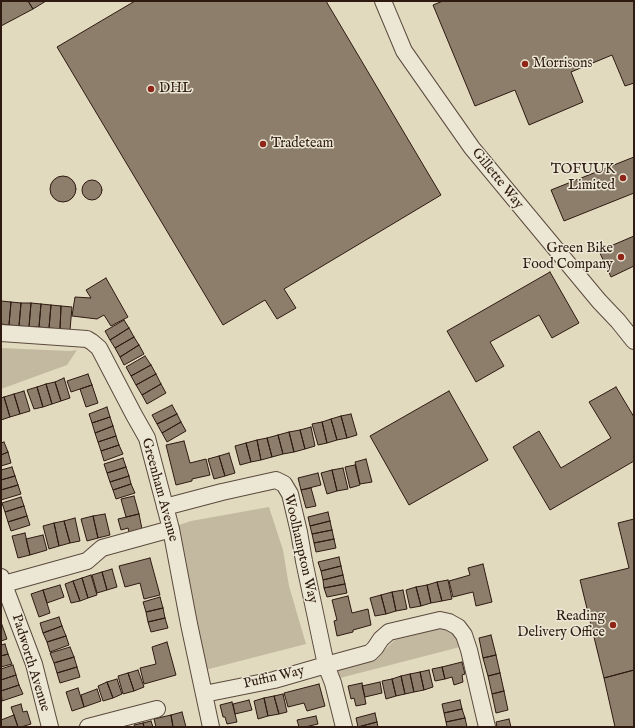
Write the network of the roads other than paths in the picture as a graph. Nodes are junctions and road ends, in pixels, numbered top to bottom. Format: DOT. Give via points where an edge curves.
graph roads {
  1 [pos="383,1"];
  2 [pos="1,333"];
  3 [pos="634,341"];
  4 [pos="165,507"];
  5 [pos="171,530"];
  6 [pos="2,580"];
  7 [pos="326,665"];
  8 [pos="204,694"];
  9 [pos="157,709"];
  10 [pos="50,727"];
  11 [pos="88,727"];
  12 [pos="211,727"];
  13 [pos="344,727"];
  14 [pos="487,727"];
  1 -- 3 [label="street, Gillette Way" via="404,51 472,148"];
  2 -- 4 [label="street, Greenham Avenue" via="87,339 99,348 147,438"];
  4 -- 5 [label="street, Greenham Avenue"];
  4 -- 7 [label="street, Woolhampton Way" via="276,480 284,484 290,494 297,524"];
  5 -- 6 [label="street" via="102,548 87,562"];
  5 -- 8 [label="street, Greenham Avenue"];
  6 -- 10 [label="street, Padworth Avenue" via="34,664"];
  7 -- 8 [label="street, Puffin Way" via="274,680"];
  7 -- 13 [label="street"];
  7 -- 14 [label="street, Puffin Way" via="370,653 389,632 440,620 449,622 458,627 464,635"];
  8 -- 12 [label="street, Greenham Avenue"];
  9 -- 11 [label="street"];
}
